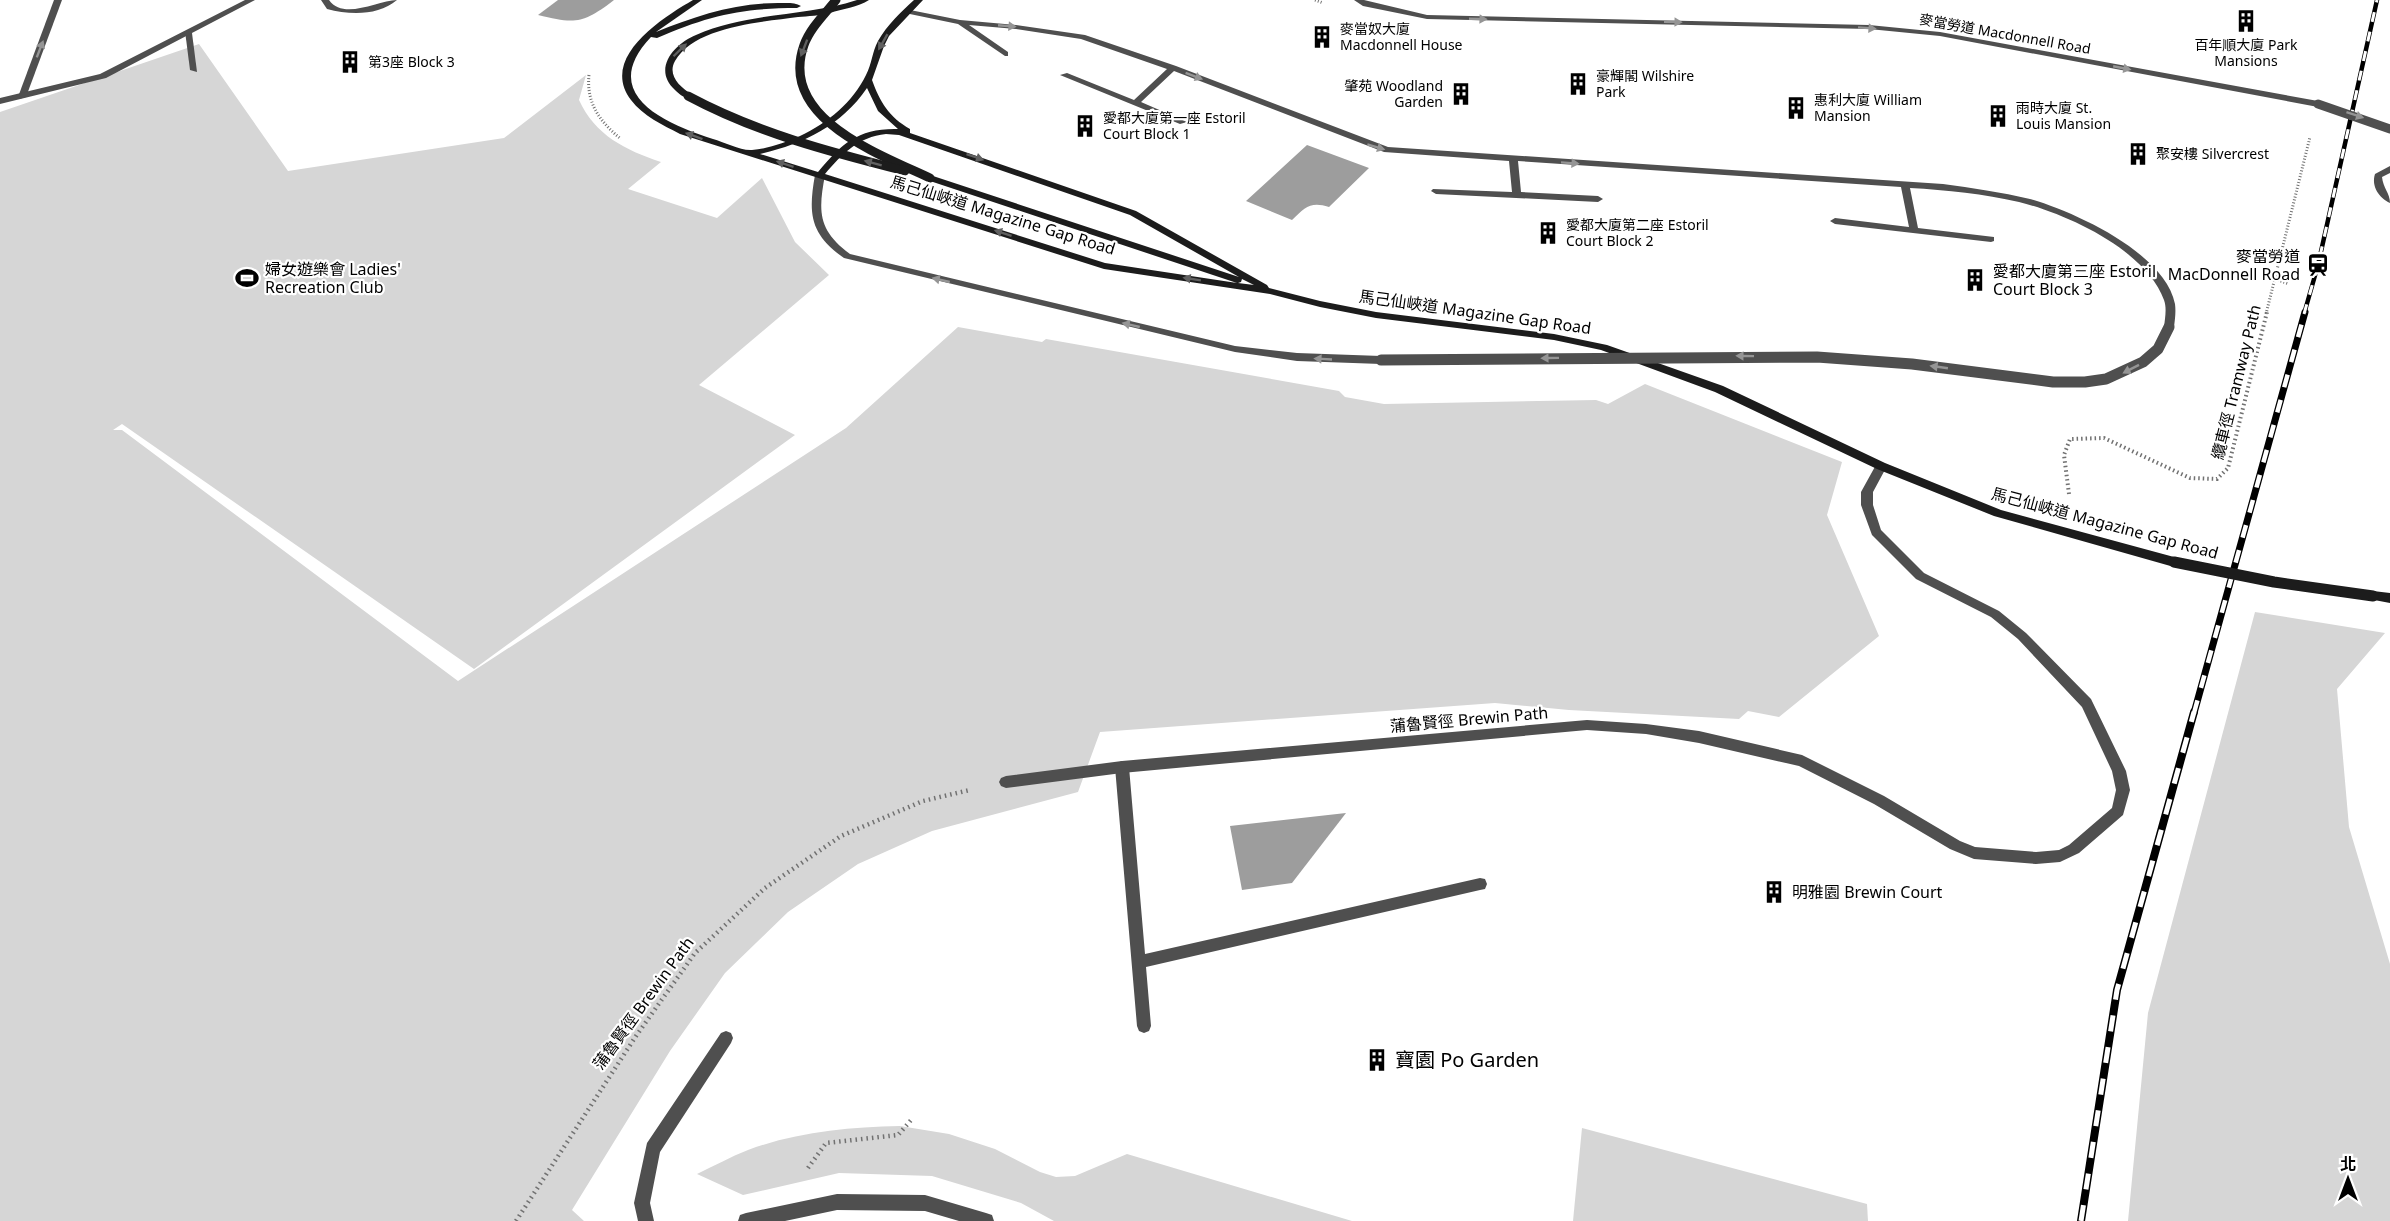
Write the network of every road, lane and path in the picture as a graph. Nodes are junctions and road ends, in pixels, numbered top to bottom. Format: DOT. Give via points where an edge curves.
graph roads {
  1 [pos="58,0"];
  2 [pos="251,0"];
  3 [pos="325,0"];
  4 [pos="393,0"];
  5 [pos="698,0"];
  6 [pos="789,0"];
  7 [pos="836,0"];
  8 [pos="920,0"];
  9 [pos="1358,0"];
  10 [pos="862,1"];
  11 [pos="797,6"];
  12 [pos="829,11"];
  13 [pos="908,11"];
  14 [pos="960,22"];
  15 [pos="188,33"];
  16 [pos="641,41"];
  17 [pos="1005,54"];
  18 [pos="1173,68"];
  19 [pos="194,70"];
  20 [pos="1064,75"];
  21 [pos="868,79"];
  22 [pos="22,97"];
  23 [pos="0,101"];
  24 [pos="1135,103"];
  25 [pos="1183,122"];
  26 [pos="2312,126"];
  27 [pos="2390,129"];
  28 [pos="919,137"];
  29 [pos="750,153"];
  30 [pos="1513,159"];
  31 [pos="2390,169"];
  32 [pos="820,175"];
  33 [pos="930,178"];
  34 [pos="1905,184"];
  35 [pos="1436,190"];
  36 [pos="1517,195"];
  37 [pos="1598,199"];
  38 [pos="2390,200"];
  39 [pos="1835,220"];
  40 [pos="1914,230"];
  41 [pos="1991,239"];
  42 [pos="2275,279"];
  43 [pos="2289,284"];
  44 [pos="1270,291"];
  45 [pos="1881,466"];
  46 [pos="2069,494"];
  47 [pos="2390,598"];
  48 [pos="1122,767"];
  49 [pos="1006,782"];
  50 [pos="1480,884"];
  51 [pos="1140,962"];
  52 [pos="1144,1026"];
  53 [pos="726,1038"];
  54 [pos="912,1119"];
  55 [pos="811,1207"];
  56 [pos="516,1221"];
  57 [pos="646,1221"];
  58 [pos="746,1221"];
  59 [pos="986,1221"];
  22 -- 1 [label="street, one-way"];
  2 -- 15 [label="street"];
  3 -- 4 [label="street" via="330,7 350,12"];
  5 -- 16 [label="main road"];
  6 -- 11 [label="main road"];
  7 -- 33 [label="main road, one-way, bridge" via="804,46 800,72 806,97 830,125"];
  8 -- 13 [label="main road"];
  9 -- 27 [label="street, 麥當勞道 Macdonnell Road, one-way, bridge" via="1427,17 1869,27 1940,34 2318,104"];
  10 -- 12 [label="main road"];
  11 -- 12 [label="main road"];
  11 -- 16 [label="main road" via="760,5 717,11"];
  33 -- 12 [label="main road, one-way, bridge" via="783,137 725,115 688,96 669,78 669,66 676,52 692,39 728,25"];
  13 -- 14 [label="street"];
  13 -- 21 [label="main road, one-way" via="882,41"];
  14 -- 17 [label="street"];
  14 -- 18 [label="street, one-way" via="1082,38"];
  15 -- 19 [label="street"];
  15 -- 22 [label="street" via="103,76"];
  29 -- 16 [label="main road, 馬己仙峽道 Magazine Gap Road, one-way" via="675,128 641,107 626,78 628,59"];
  18 -- 24 [label="street"];
  18 -- 30 [label="street, one-way" via="1388,150"];
  20 -- 24 [label="street"];
  21 -- 28 [label="main road" via="874,101 885,116"];
  21 -- 29 [label="main road" via="844,110 821,130 785,146"];
  22 -- 23 [label="street"];
  24 -- 25 [label="street"];
  26 -- 42 [label="path, 纜車徑 Tramway Path"];
  28 -- 32 [label="main road" via="885,130 862,136 841,151"];
  28 -- 44 [label="main road, one-way" via="1133,213"];
  32 -- 29 [label="main road, 馬己仙峽道 Magazine Gap Road, one-way"];
  30 -- 34 [label="street, one-way"];
  30 -- 36 [label="street"];
  31 -- 38 [label="street" via="2378,176 2380,189"];
  34 -- 32 [label="street, one-way, bridge" via="1985,192 2055,209 2128,251 2155,276 2170,300 2169,327 2158,350 2143,362 2106,379 2085,382 1817,357 1381,360 1235,350 848,256 830,245 819,228 814,204"];
  44 -- 32 [label="main road, 馬己仙峽道 Magazine Gap Road, one-way" via="1104,266"];
  33 -- 44 [label="main road"];
  34 -- 40 [label="street"];
  35 -- 36 [label="street"];
  36 -- 37 [label="street"];
  39 -- 40 [label="street"];
  40 -- 41 [label="street"];
  42 -- 43 [label="path"];
  42 -- 46 [label="path, 纜車徑 Tramway Path" via="2228,468 2217,479 2190,478 2104,438 2070,439 2064,455"];
  44 -- 45 [label="main road, 馬己仙峽道 Magazine Gap Road" via="1376,315 1554,337 1603,347 1719,389"];
  45 -- 47 [label="main road, 馬己仙峽道 Magazine Gap Road, bridge" via="1998,513 2174,562 2274,582"];
  45 -- 48 [label="street, 蒲魯賢徑 Brewin Path" via="1867,492 1867,506 1876,532 1920,576 1995,614 2022,636 2087,703 2098,723 2119,771 2122,790 2118,811 2074,849 2060,856 1974,853 1802,761 1740,745 1646,729 1587,726"];
  48 -- 49 [label="street, 蒲魯賢徑 Brewin Path"];
  48 -- 51 [label="street"];
  49 -- 56 [label="path, 蒲魯賢徑 Brewin Path" via="923,801 841,836 765,888 695,954 636,1036"];
  50 -- 51 [label="street"];
  51 -- 52 [label="street"];
  53 -- 57 [label="street" via="653,1149 642,1203"];
  54 -- 55 [label="path" via="898,1135 826,1143 808,1168"];
  55 -- 58 [label="street"];
  55 -- 59 [label="street" via="837,1202 926,1203"];
}
